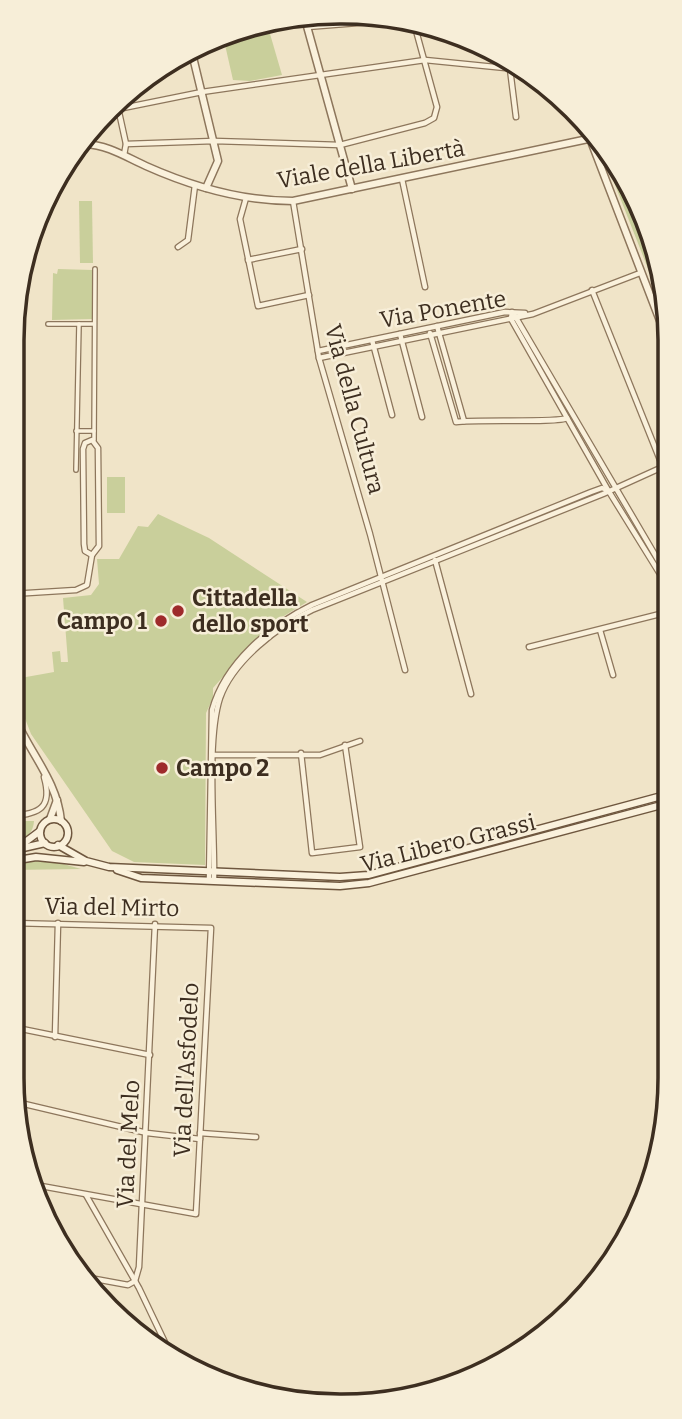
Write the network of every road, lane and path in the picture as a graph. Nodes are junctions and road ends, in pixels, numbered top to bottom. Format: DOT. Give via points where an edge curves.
graph roads {
  1 [pos="338,24"];
  2 [pos="307,27"];
  3 [pos="417,34"];
  4 [pos="425,60"];
  5 [pos="194,61"];
  6 [pos="501,68"];
  7 [pos="320,74"];
  8 [pos="511,74"];
  9 [pos="202,92"];
  10 [pos="131,104"];
  11 [pos="120,114"];
  12 [pos="516,117"];
  13 [pos="585,140"];
  14 [pos="214,141"];
  15 [pos="126,144"];
  16 [pos="340,145"];
  17 [pos="92,146"];
  18 [pos="591,147"];
  19 [pos="124,155"];
  20 [pos="402,179"];
  21 [pos="195,186"];
  22 [pos="206,188"];
  23 [pos="352,189"];
  24 [pos="246,198"];
  25 [pos="293,201"];
  26 [pos="178,247"];
  27 [pos="302,249"];
  28 [pos="248,260"];
  29 [pos="95,269"];
  30 [pos="640,273"];
  31 [pos="425,287"];
  32 [pos="592,290"];
  33 [pos="309,295"];
  34 [pos="656,313"];
  35 [pos="513,316"];
  36 [pos="48,324"];
  37 [pos="79,324"];
  38 [pos="94,324"];
  39 [pos="437,326"];
  40 [pos="429,328"];
  41 [pos="439,333"];
  42 [pos="400,334"];
  43 [pos="431,335"];
  44 [pos="372,340"];
  45 [pos="402,341"];
  46 [pos="374,347"];
  47 [pos="318,351"];
  48 [pos="319,358"];
  49 [pos="392,415"];
  50 [pos="422,417"];
  51 [pos="567,418"];
  52 [pos="464,421"];
  53 [pos="76,431"];
  54 [pos="94,431"];
  55 [pos="94,440"];
  56 [pos="658,449"];
  57 [pos="658,469"];
  58 [pos="76,470"];
  59 [pos="611,489"];
  60 [pos="92,555"];
  61 [pos="435,559"];
  62 [pos="658,562"];
  63 [pos="658,570"];
  64 [pos="380,577"];
  65 [pos="382,583"];
  66 [pos="24,593"];
  67 [pos="658,615"];
  68 [pos="600,630"];
  69 [pos="269,636"];
  70 [pos="529,647"];
  71 [pos="405,670"];
  72 [pos="613,675"];
  73 [pos="471,694"];
  74 [pos="214,727"];
  75 [pos="24,734"];
  76 [pos="360,741"];
  77 [pos="345,745"];
  78 [pos="301,753"];
  79 [pos="214,755"];
  80 [pos="42,769"];
  81 [pos="212,783"];
  82 [pos="658,797"];
  83 [pos="58,798"];
  84 [pos="658,806"];
  85 [pos="24,815"];
  86 [pos="50,820"];
  87 [pos="61,821"];
  88 [pos="40,831"];
  89 [pos="65,839"];
  90 [pos="45,843"];
  91 [pos="24,845"];
  92 [pos="58,845"];
  93 [pos="24,847"];
  94 [pos="72,854"];
  95 [pos="24,859"];
  96 [pos="86,862"];
  97 [pos="211,876"];
  98 [pos="24,923"];
  99 [pos="58,923"];
  100 [pos="155,924"];
  101 [pos="211,928"];
  102 [pos="24,1030"];
  103 [pos="55,1037"];
  104 [pos="150,1055"];
  105 [pos="26,1104"];
  106 [pos="147,1133"];
  107 [pos="200,1136"];
  108 [pos="256,1136"];
  109 [pos="44,1187"];
  110 [pos="86,1195"];
  111 [pos="141,1205"];
  112 [pos="97,1279"];
  113 [pos="135,1281"];
  114 [pos="164,1340"];
  1 -- 2 [label="street"];
  2 -- 7 [label="main road"];
  3 -- 4 [label="street"];
  4 -- 6 [label="street"];
  4 -- 7 [label="street"];
  4 -- 16 [label="street" via="437,107 433,118"];
  5 -- 9 [label="main road"];
  7 -- 9 [label="street"];
  7 -- 16 [label="main road"];
  8 -- 12 [label="street"];
  9 -- 10 [label="street"];
  9 -- 14 [label="main road"];
  11 -- 15 [label="street"];
  13 -- 20 [label="main road, Viale della Libertà"];
  14 -- 15 [label="street"];
  14 -- 16 [label="street"];
  14 -- 22 [label="main road" via="218,161"];
  15 -- 19 [label="street"];
  16 -- 23 [label="main road"];
  17 -- 19 [label="main road, Viale della Libertà"];
  18 -- 30 [label="main road"];
  19 -- 21 [label="main road, Viale della Libertà"];
  20 -- 23 [label="main road, Viale della Libertà"];
  20 -- 31 [label="street"];
  21 -- 22 [label="main road, Viale della Libertà"];
  21 -- 26 [label="street" via="188,240"];
  22 -- 24 [label="main road, Viale della Libertà"];
  23 -- 25 [label="main road, Viale della Libertà"];
  24 -- 25 [label="main road, Viale della Libertà"];
  24 -- 28 [label="street" via="240,219"];
  25 -- 27 [label="street, Via della Cultura"];
  27 -- 28 [label="street"];
  27 -- 33 [label="street, Via della Cultura"];
  28 -- 33 [label="street" via="258,306"];
  29 -- 38 [label="street"];
  30 -- 32 [label="street, Via Ponente"];
  30 -- 34 [label="main road"];
  32 -- 35 [label="street, Via Ponente" via="533,314"];
  32 -- 56 [label="street"];
  33 -- 47 [label="street, Via della Cultura"];
  35 -- 39 [label="street, Via Ponente"];
  35 -- 41 [label="street, Via Ponente"];
  35 -- 51 [label="street"];
  35 -- 59 [label="street"];
  36 -- 37 [label="street"];
  37 -- 38 [label="street"];
  37 -- 53 [label="street"];
  38 -- 54 [label="street"];
  39 -- 40 [label="street, Via Ponente"];
  39 -- 41 [label="street"];
  40 -- 42 [label="street, Via Ponente"];
  40 -- 43 [label="street"];
  41 -- 43 [label="street, Via Ponente"];
  41 -- 52 [label="street"];
  42 -- 44 [label="street, Via Ponente"];
  42 -- 45 [label="street"];
  43 -- 45 [label="street, Via Ponente"];
  43 -- 52 [label="street" via="456,422"];
  44 -- 46 [label="street"];
  44 -- 47 [label="street, Via Ponente"];
  45 -- 46 [label="street, Via Ponente"];
  45 -- 50 [label="street"];
  46 -- 48 [label="street, Via Ponente"];
  46 -- 49 [label="street"];
  47 -- 48 [label="street, Via della Cultura"];
  48 -- 64 [label="street, Via della Cultura"];
  51 -- 52 [label="street" via="560,422"];
  51 -- 59 [label="street"];
  53 -- 54 [label="street"];
  53 -- 58 [label="street"];
  54 -- 55 [label="street"];
  55 -- 60 [label="street" via="98,448 99,546"];
  55 -- 60 [label="street" via="83,449 83,544"];
  57 -- 59 [label="street"];
  59 -- 61 [label="street" via="602,488"];
  59 -- 62 [label="street"];
  59 -- 63 [label="street"];
  60 -- 66 [label="street" via="87,585 76,590"];
  61 -- 64 [label="street"];
  61 -- 65 [label="street"];
  61 -- 73 [label="street"];
  64 -- 65 [label="street, Via della Cultura"];
  64 -- 69 [label="street" via="303,609"];
  65 -- 69 [label="street" via="298,617"];
  65 -- 71 [label="street, Via della Cultura"];
  67 -- 68 [label="street"];
  68 -- 70 [label="street"];
  68 -- 72 [label="street"];
  69 -- 74 [label="street" via="228,681"];
  74 -- 79 [label="street"];
  74 -- 81 [label="street"];
  75 -- 80 [label="main road"];
  76 -- 77 [label="street"];
  77 -- 78 [label="street" via="320,755"];
  77 -- 78 [label="street" via="359,847 312,853"];
  78 -- 79 [label="street"];
  79 -- 81 [label="street"];
  80 -- 83 [label="main road"];
  80 -- 85 [label="street" via="47,784 44,805"];
  81 -- 97 [label="street"];
  82 -- 97 [label="main road, Via Libero Grassi" via="368,875"];
  83 -- 86 [label="main road"];
  83 -- 87 [label="main road"];
  84 -- 97 [label="main road, Via Libero Grassi" via="369,883 340,886"];
  86 -- 87 [label="main road"];
  86 -- 88 [label="main road"];
  87 -- 89 [label="main road" via="67,831"];
  88 -- 90 [label="main road"];
  88 -- 91 [label="main road"];
  89 -- 92 [label="main road"];
  89 -- 94 [label="main road"];
  90 -- 92 [label="main road"];
  90 -- 93 [label="main road"];
  92 -- 94 [label="main road"];
  94 -- 96 [label="main road"];
  95 -- 96 [label="main road"];
  96 -- 97 [label="main road, Via Libero Grassi" via="141,878"];
  98 -- 99 [label="street, Via del Mirto"];
  99 -- 100 [label="street, Via del Mirto"];
  99 -- 103 [label="street"];
  100 -- 101 [label="street, Via del Mirto"];
  100 -- 104 [label="street, Via del Melo"];
  101 -- 107 [label="street, Via dell'Asfodelo"];
  102 -- 103 [label="street"];
  103 -- 104 [label="street"];
  104 -- 106 [label="street, Via del Melo"];
  105 -- 106 [label="street"];
  106 -- 107 [label="street"];
  106 -- 111 [label="street, Via del Melo"];
  107 -- 108 [label="street"];
  107 -- 111 [label="street, Via dell'Asfodelo" via="196,1214"];
  109 -- 110 [label="street"];
  110 -- 111 [label="street"];
  110 -- 113 [label="street"];
  111 -- 113 [label="street, Via del Melo"];
  112 -- 113 [label="street" via="128,1285"];
  113 -- 114 [label="street"];
}
